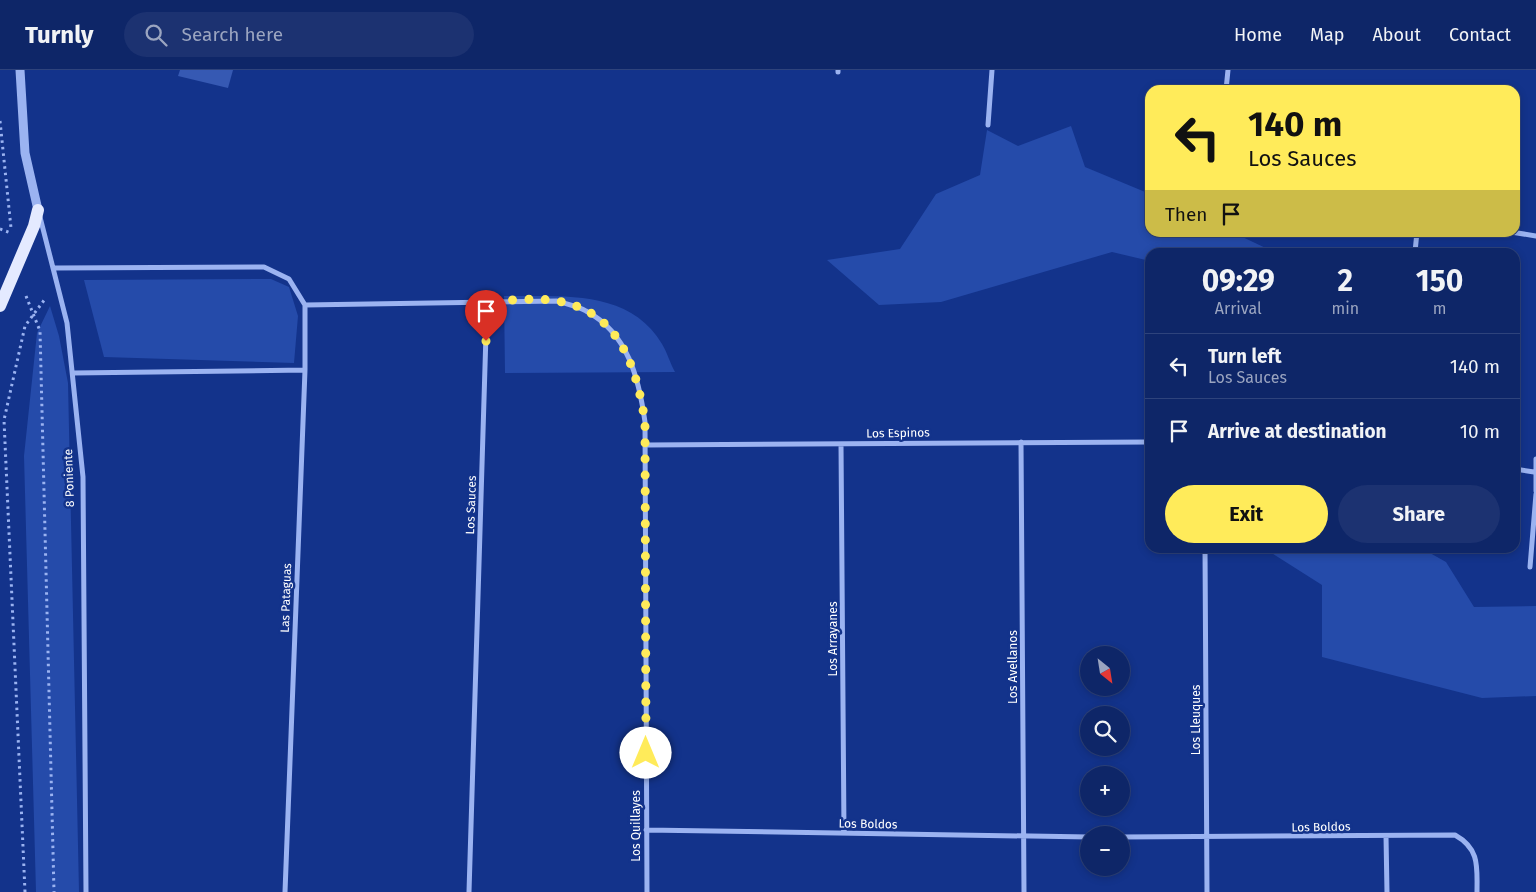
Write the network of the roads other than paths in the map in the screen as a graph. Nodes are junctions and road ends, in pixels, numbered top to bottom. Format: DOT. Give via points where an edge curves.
graph roads {
  1 [pos="20,70"];
  2 [pos="992,70"];
  3 [pos="1228,70"];
  4 [pos="1226,85"];
  5 [pos="988,125"];
  6 [pos="38,210"];
  7 [pos="1520,233"];
  8 [pos="1536,236"];
  9 [pos="55,268"];
  10 [pos="488,301"];
  11 [pos="305,305"];
  12 [pos="0,306"];
  13 [pos="305,370"];
  14 [pos="73,373"];
  15 [pos="1021,442"];
  16 [pos="1145,442"];
  17 [pos="841,444"];
  18 [pos="646,445"];
  19 [pos="1536,459"];
  20 [pos="1520,470"];
  21 [pos="1534,472"];
  22 [pos="1536,493"];
  23 [pos="1205,553"];
  24 [pos="1530,567"];
  25 [pos="646,830"];
  26 [pos="844,834"];
  27 [pos="1024,836"];
  28 [pos="1386,836"];
  29 [pos="1080,837"];
  30 [pos="1130,837"];
  31 [pos="1206,838"];
  32 [pos="86,892"];
  33 [pos="285,892"];
  34 [pos="469,892"];
  35 [pos="647,892"];
  36 [pos="1024,892"];
  37 [pos="1207,892"];
  38 [pos="1387,892"];
  39 [pos="1477,892"];
  1 -- 6 [label="street, 8 Poniente" via="25,153"];
  2 -- 5 [label="street"];
  3 -- 4 [label="street"];
  6 -- 9 [label="street, 8 Poniente"];
  6 -- 12 [label="main road"];
  7 -- 8 [label="street"];
  9 -- 11 [label="street" via="264,267 290,278"];
  9 -- 14 [label="street, 8 Poniente" via="67,323"];
  10 -- 11 [label="street"];
  10 -- 18 [label="street, Los Quillayes" via="557,301 586,310 606,325 623,346 636,374"];
  10 -- 34 [label="street, Los Sauces"];
  11 -- 13 [label="street, Las Pataguas"];
  13 -- 14 [label="street"];
  13 -- 33 [label="street, Las Pataguas"];
  14 -- 32 [label="street, 8 Poniente" via="83,477"];
  15 -- 16 [label="street, Los Espinos"];
  15 -- 17 [label="street, Los Espinos"];
  15 -- 27 [label="street, Los Avellanos"];
  17 -- 18 [label="street, Los Espinos"];
  17 -- 26 [label="street, Los Arrayanes"];
  18 -- 25 [label="street, Los Quillayes"];
  19 -- 21 [label="street"];
  20 -- 21 [label="street"];
  21 -- 22 [label="street"];
  22 -- 24 [label="street"];
  23 -- 31 [label="street, Los Lleuques"];
  25 -- 26 [label="street, Los Boldos"];
  25 -- 35 [label="street, Los Quillayes"];
  26 -- 27 [label="street, Los Boldos"];
  27 -- 29 [label="street, Los Boldos"];
  27 -- 36 [label="street, Los Avellanos"];
  28 -- 31 [label="street, Los Boldos"];
  28 -- 38 [label="street"];
  28 -- 39 [label="street, Los Boldos" via="1455,835 1468,842 1477,861"];
  30 -- 31 [label="street, Los Boldos"];
  31 -- 37 [label="street, Los Lleuques"];
}
